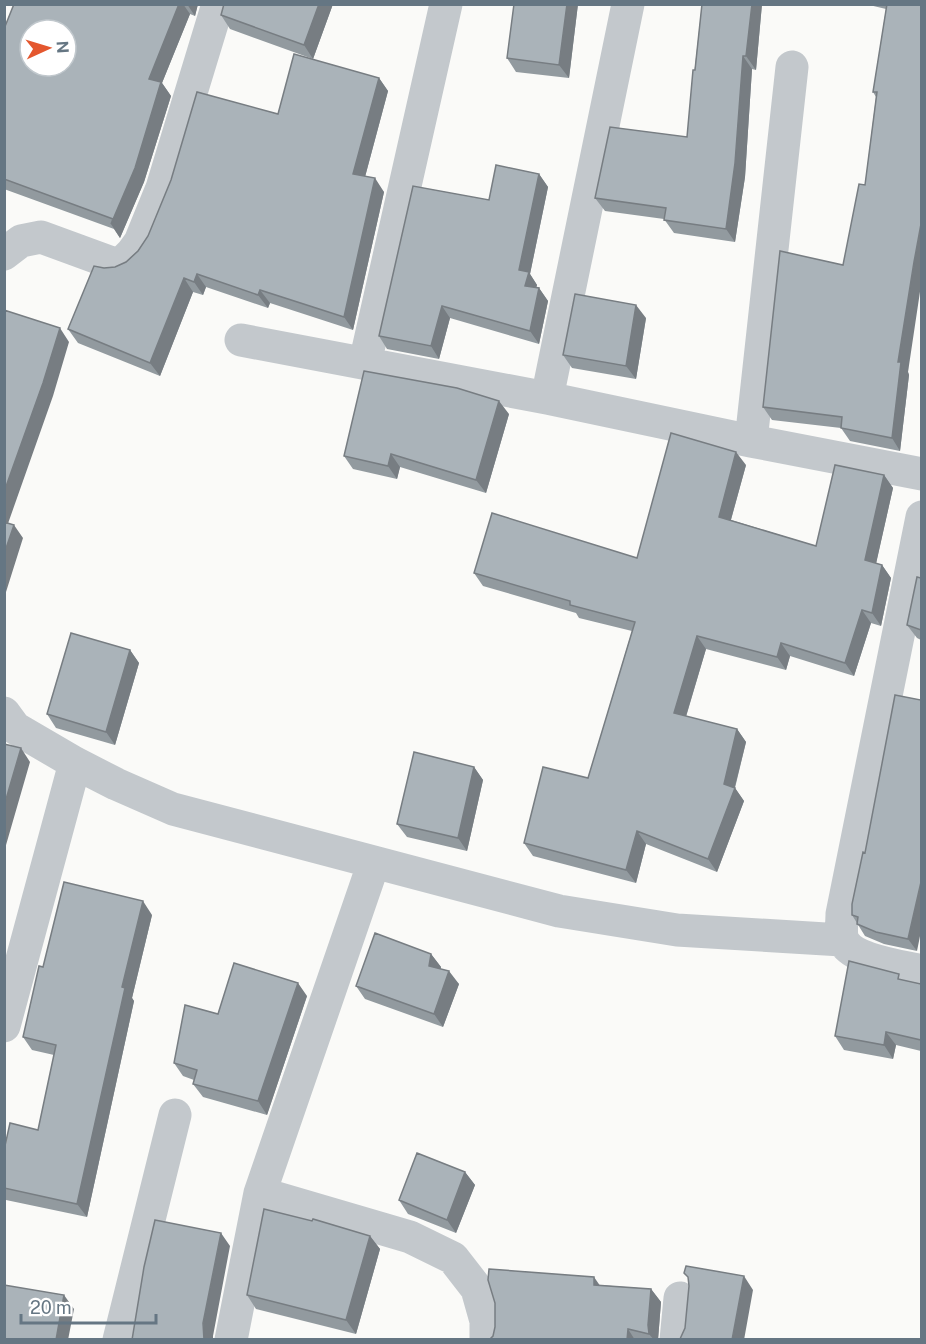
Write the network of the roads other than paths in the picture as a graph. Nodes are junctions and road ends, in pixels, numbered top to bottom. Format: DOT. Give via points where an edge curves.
graph roads {
  1 [pos="218,4"];
  2 [pos="446,4"];
  3 [pos="628,4"];
  4 [pos="792,67"];
  5 [pos="4,255"];
  6 [pos="241,340"];
  7 [pos="365,363"];
  8 [pos="547,398"];
  9 [pos="751,441"];
  10 [pos="921,474"];
  11 [pos="921,517"];
  12 [pos="916,567"];
  13 [pos="4,713"];
  14 [pos="75,763"];
  15 [pos="374,862"];
  16 [pos="842,940"];
  17 [pos="921,971"];
  18 [pos="5,1026"];
  19 [pos="175,1115"];
  20 [pos="260,1193"];
  21 [pos="680,1298"];
  22 [pos="119,1340"];
  23 [pos="231,1340"];
  24 [pos="486,1340"];
  25 [pos="676,1340"];
  1 -- 5 [label="street" via="162,188 132,253 123,262 112,263 42,237 21,241"];
  2 -- 7 [label="street"];
  3 -- 8 [label="street"];
  4 -- 9 [label="street"];
  6 -- 7 [label="street"];
  7 -- 8 [label="street"];
  8 -- 9 [label="street"];
  9 -- 10 [label="street"];
  11 -- 12 [label="street"];
  12 -- 16 [label="street" via="842,914"];
  13 -- 14 [label="street" via="15,728"];
  14 -- 15 [label="street" via="173,809"];
  14 -- 18 [label="street"];
  15 -- 16 [label="street" via="559,911 677,930"];
  15 -- 20 [label="street"];
  16 -- 17 [label="street" via="862,957"];
  19 -- 22 [label="street"];
  20 -- 23 [label="street"];
  20 -- 24 [label="street" via="410,1238 453,1258 477,1289 486,1321"];
  21 -- 25 [label="street"];
}
